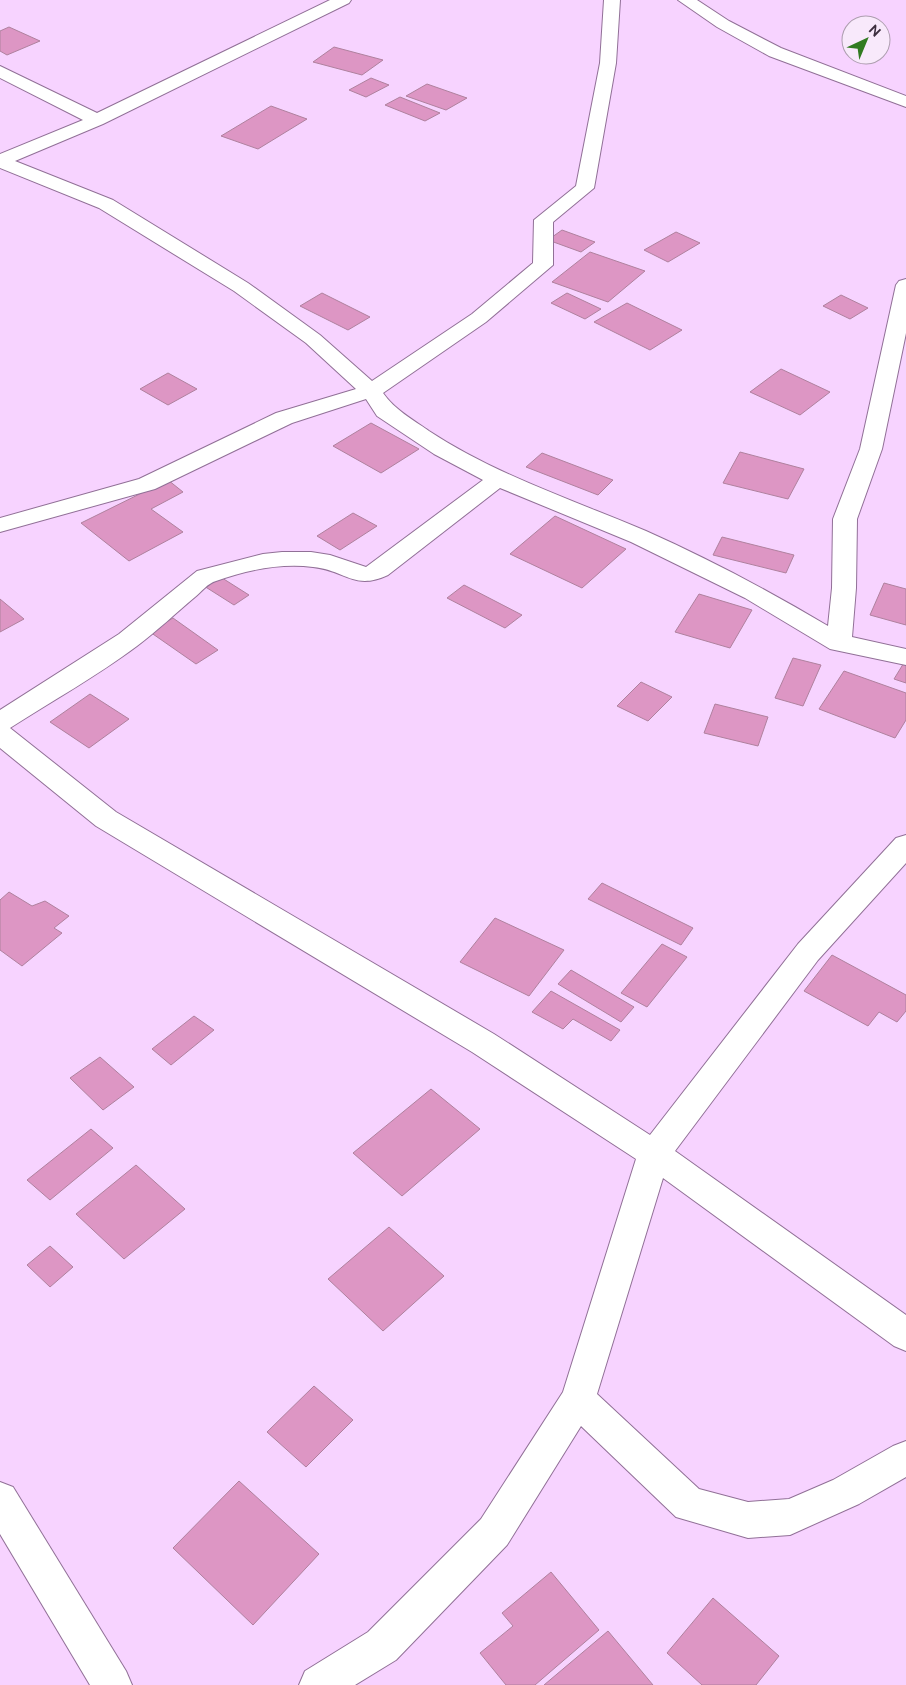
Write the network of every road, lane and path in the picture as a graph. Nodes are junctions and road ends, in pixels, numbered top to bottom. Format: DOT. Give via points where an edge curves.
graph roads {
  1 [pos="342,0"];
  2 [pos="612,0"];
  3 [pos="686,0"];
  4 [pos="0,70"];
  5 [pos="906,102"];
  6 [pos="97,120"];
  7 [pos="0,162"];
  8 [pos="906,285"];
  9 [pos="900,346"];
  10 [pos="371,391"];
  11 [pos="498,479"];
  12 [pos="1,523"];
  13 [pos="838,643"];
  14 [pos="906,657"];
  15 [pos="0,722"];
  16 [pos="0,734"];
  17 [pos="906,845"];
  18 [pos="654,1154"];
  19 [pos="906,1335"];
  20 [pos="578,1399"];
  21 [pos="906,1458"];
  22 [pos="0,1500"];
  23 [pos="112,1685"];
  24 [pos="319,1685"];
  1 -- 6 [label="street"];
  2 -- 10 [label="street" via="608,63 585,188 543,220 543,265 479,318"];
  3 -- 5 [label="street" via="775,52"];
  4 -- 6 [label="street"];
  6 -- 7 [label="street"];
  7 -- 10 [label="street" via="106,204 241,287 313,338"];
  8 -- 9 [label="street"];
  9 -- 13 [label="street" via="871,449 845,519 844,588"];
  10 -- 11 [label="street" via="385,412"];
  10 -- 12 [label="street" via="284,418 147,484"];
  11 -- 13 [label="street" via="648,541 754,593"];
  11 -- 15 [label="street" via="380,570 369,575 346,570 330,562 282,559 206,576 128,640"];
  13 -- 14 [label="street"];
  16 -- 18 [label="street" via="106,819 483,1043"];
  17 -- 18 [label="street" via="808,952"];
  18 -- 19 [label="street"];
  18 -- 20 [label="street"];
  20 -- 21 [label="street" via="689,1504 748,1520 790,1517 846,1492"];
  20 -- 24 [label="street" via="494,1532 382,1646"];
  22 -- 23 [label="street"];
}
